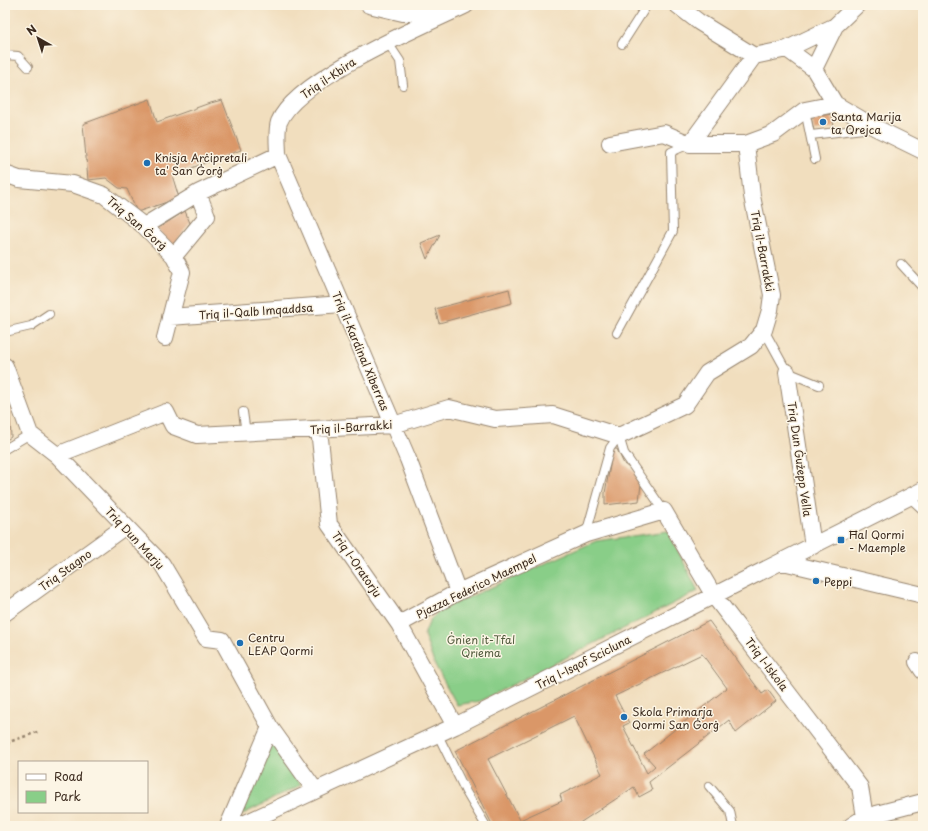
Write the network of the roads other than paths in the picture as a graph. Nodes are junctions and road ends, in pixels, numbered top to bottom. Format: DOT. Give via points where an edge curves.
graph roads {
  1 [pos="369,5"];
  2 [pos="647,5"];
  3 [pos="677,5"];
  4 [pos="857,5"];
  5 [pos="460,8"];
  6 [pos="835,26"];
  7 [pos="388,43"];
  8 [pos="622,44"];
  9 [pos="786,50"];
  10 [pos="5,55"];
  11 [pos="754,56"];
  12 [pos="28,67"];
  13 [pos="814,69"];
  14 [pos="403,85"];
  15 [pos="835,104"];
  16 [pos="805,110"];
  17 [pos="876,128"];
  18 [pos="811,135"];
  19 [pos="610,143"];
  20 [pos="690,144"];
  21 [pos="746,144"];
  22 [pos="923,151"];
  23 [pos="278,156"];
  24 [pos="815,159"];
  25 [pos="5,174"];
  26 [pos="198,193"];
  27 [pos="144,226"];
  28 [pos="174,256"];
  29 [pos="901,264"];
  30 [pos="923,288"];
  31 [pos="342,304"];
  32 [pos="49,314"];
  33 [pos="170,317"];
  34 [pos="764,330"];
  35 [pos="5,332"];
  36 [pos="617,333"];
  37 [pos="165,338"];
  38 [pos="5,366"];
  39 [pos="787,372"];
  40 [pos="819,385"];
  41 [pos="243,412"];
  42 [pos="393,425"];
  43 [pos="319,429"];
  44 [pos="246,433"];
  45 [pos="30,434"];
  46 [pos="619,436"];
  47 [pos="5,449"];
  48 [pos="57,455"];
  49 [pos="916,494"];
  50 [pos="923,510"];
  51 [pos="664,511"];
  52 [pos="124,527"];
  53 [pos="586,534"];
  54 [pos="813,546"];
  55 [pos="783,562"];
  56 [pos="458,592"];
  57 [pos="923,595"];
  58 [pos="714,596"];
  59 [pos="5,613"];
  60 [pos="399,624"];
  61 [pos="455,726"];
  62 [pos="270,727"];
  63 [pos="437,733"];
  64 [pos="708,786"];
  65 [pos="315,790"];
  66 [pos="923,802"];
  67 [pos="864,822"];
  68 [pos="228,826"];
  69 [pos="239,826"];
  70 [pos="486,826"];
  71 [pos="733,826"];
  72 [pos="851,826"];
  1 -- 5 [label="street" via="404,13"];
  2 -- 8 [label="lane"];
  3 -- 11 [label="street" via="699,22"];
  4 -- 6 [label="street"];
  5 -- 7 [label="street, Triq il-Kbira"];
  6 -- 9 [label="street"];
  6 -- 13 [label="street"];
  7 -- 14 [label="lane" via="400,61"];
  7 -- 23 [label="street, Triq il-Kbira" via="374,48 340,68 290,105 279,122"];
  9 -- 11 [label="street"];
  9 -- 13 [label="street"];
  10 -- 12 [label="lane" via="18,56"];
  11 -- 20 [label="street"];
  13 -- 15 [label="street"];
  15 -- 16 [label="street"];
  15 -- 17 [label="street"];
  16 -- 18 [label="lane"];
  16 -- 21 [label="street" via="773,134"];
  17 -- 18 [label="lane"];
  17 -- 22 [label="street"];
  18 -- 24 [label="lane"];
  19 -- 20 [label="street" via="664,133"];
  20 -- 21 [label="street"];
  20 -- 36 [label="lane" via="671,152 673,231"];
  21 -- 34 [label="street, Triq il-Barrakki" via="752,196 772,295"];
  23 -- 26 [label="street"];
  23 -- 31 [label="street, Triq il-Kardinal Xiberras"];
  25 -- 27 [label="street, Triq San Ġorġ" via="19,179 73,184 104,195"];
  26 -- 27 [label="street"];
  26 -- 28 [label="street, Triq San Ġorġ" via="207,216"];
  27 -- 28 [label="street, Triq San Ġorġ"];
  28 -- 33 [label="street, Triq San Ġorġ" via="182,272"];
  29 -- 30 [label="lane"];
  31 -- 33 [label="street, Triq il-Qalb Imqaddsa"];
  31 -- 42 [label="street, Triq il-Kardinal Xiberras"];
  32 -- 35 [label="lane" via="31,326"];
  33 -- 37 [label="street, Triq San Ġorġ"];
  34 -- 39 [label="lane"];
  34 -- 46 [label="street, Triq il-Barrakki" via="751,346 707,373 685,405"];
  38 -- 45 [label="street"];
  39 -- 40 [label="lane"];
  39 -- 54 [label="street, Triq Dun Ġużepp Vella"];
  41 -- 44 [label="lane"];
  42 -- 43 [label="street, Triq il-Barrakki"];
  42 -- 46 [label="street, Triq il-Barrakki" via="449,408 495,419 553,416"];
  42 -- 56 [label="street, Triq il-Kardinal Xiberras"];
  43 -- 44 [label="street, Triq il-Barrakki"];
  43 -- 60 [label="street, Triq l-Oratorju" via="329,524"];
  44 -- 48 [label="street, Triq il-Barrakki" via="197,435 174,426 166,412"];
  45 -- 47 [label="lane"];
  45 -- 48 [label="street, Triq Dun Marju"];
  46 -- 51 [label="lane" via="624,454"];
  46 -- 53 [label="lane" via="610,448"];
  48 -- 52 [label="street, Triq Dun Marju"];
  49 -- 50 [label="lane"];
  49 -- 54 [label="street, Triq l-Isqof Scicluna"];
  51 -- 53 [label="street, Pjazza Federico Maempel"];
  51 -- 58 [label="street, Triq l-Iskola"];
  52 -- 59 [label="street, Triq Stagno"];
  52 -- 62 [label="street, Triq Dun Marju" via="162,564 206,638 222,640"];
  53 -- 56 [label="street, Pjazza Federico Maempel"];
  54 -- 55 [label="street, Triq l-Isqof Scicluna"];
  55 -- 57 [label="street"];
  55 -- 58 [label="street, Triq l-Isqof Scicluna"];
  56 -- 60 [label="street, Pjazza Federico Maempel"];
  58 -- 61 [label="street, Triq l-Isqof Scicluna"];
  58 -- 67 [label="street, Triq l-Iskola" via="860,787"];
  60 -- 61 [label="street"];
  61 -- 63 [label="street, Triq l-Isqof Scicluna"];
  62 -- 65 [label="street, Triq Dun Marju"];
  62 -- 68 [label="street"];
  63 -- 65 [label="street, Triq l-Isqof Scicluna"];
  63 -- 70 [label="lane"];
  64 -- 71 [label="lane" via="730,811"];
  65 -- 69 [label="street, Triq l-Isqof Scicluna"];
  66 -- 67 [label="street"];
  67 -- 72 [label="street"];
}
